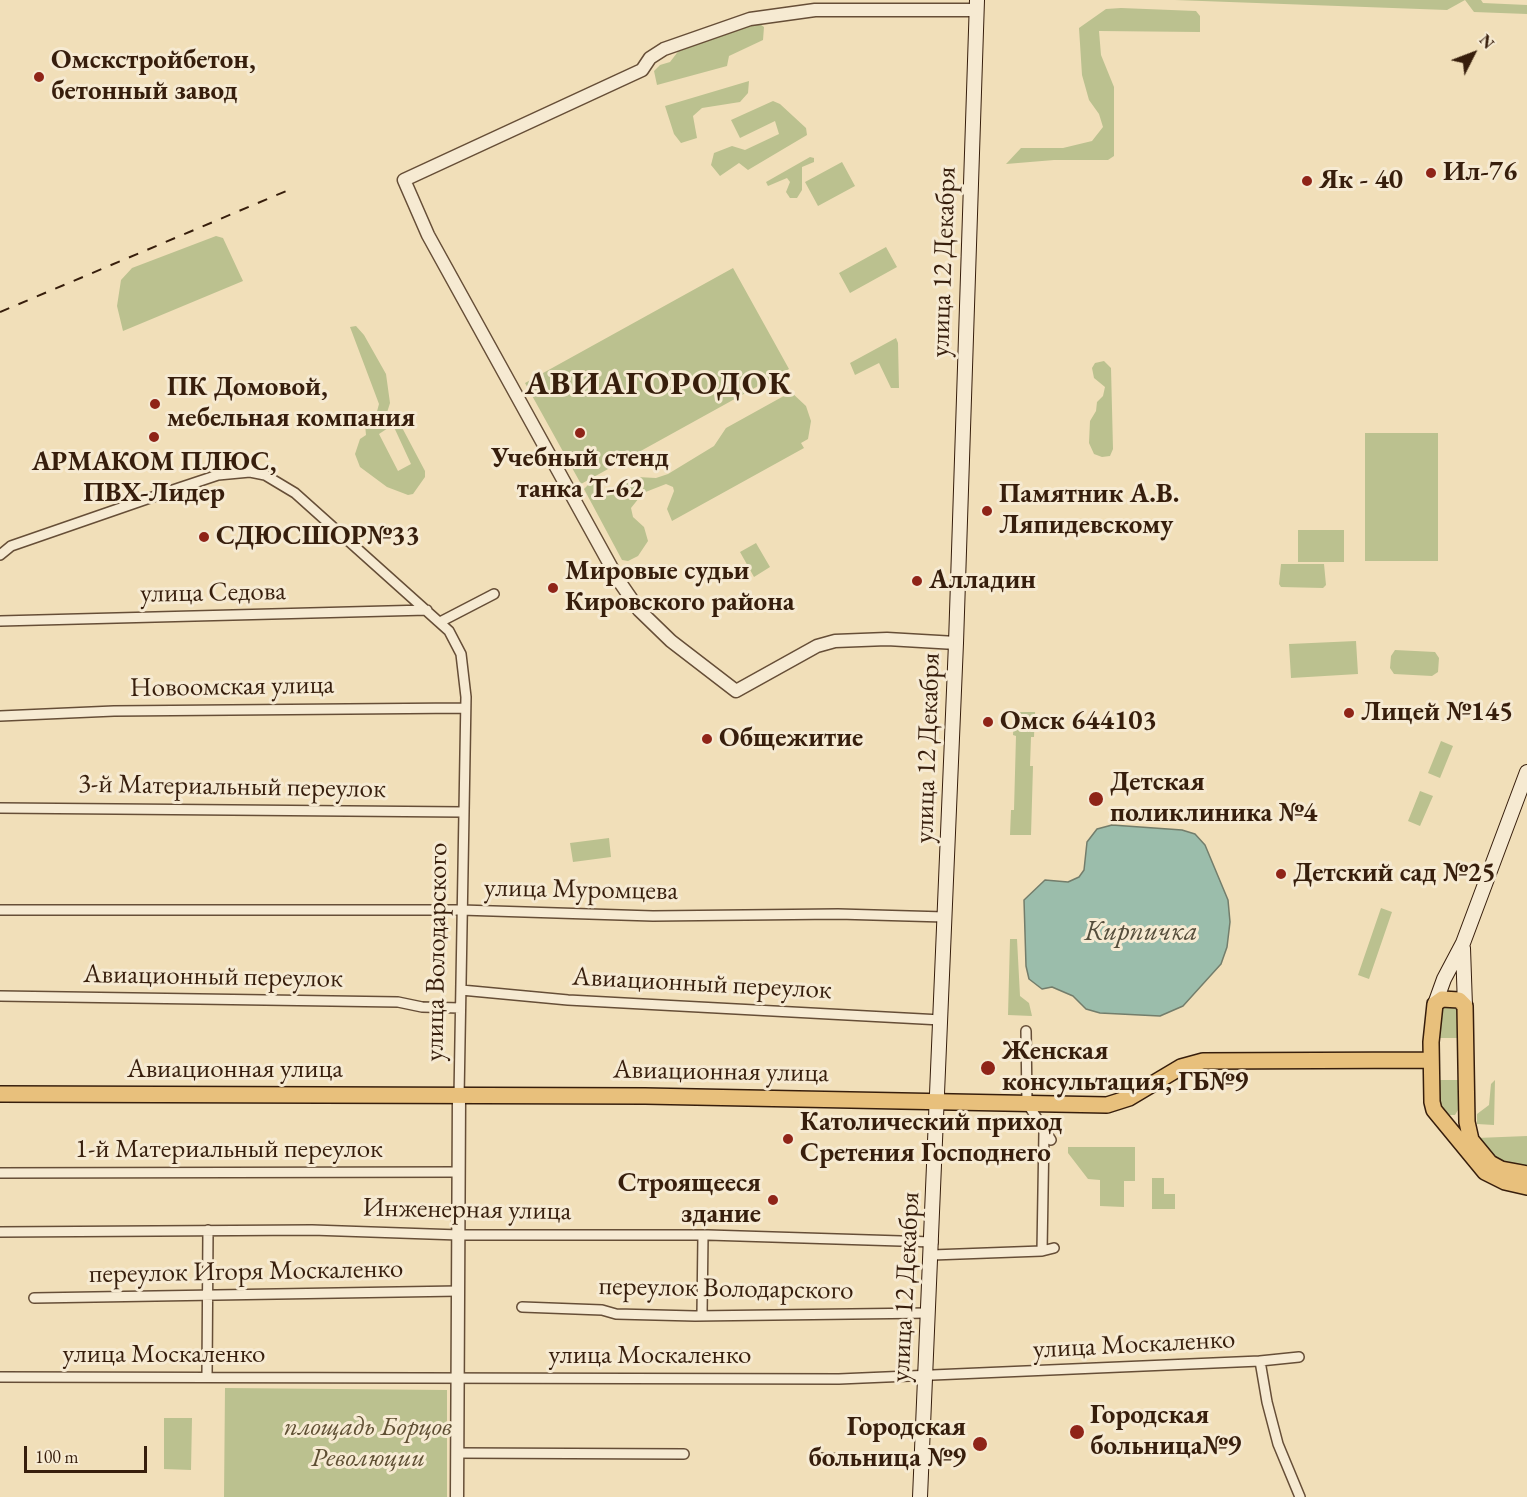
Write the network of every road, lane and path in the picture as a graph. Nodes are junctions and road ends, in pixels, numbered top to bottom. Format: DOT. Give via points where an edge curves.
graph roads {
  1 [pos="977,5"];
  2 [pos="0,555"];
  3 [pos="494,594"];
  4 [pos="428,610"];
  5 [pos="0,621"];
  6 [pos="440,622"];
  7 [pos="956,643"];
  8 [pos="465,708"];
  9 [pos="0,716"];
  10 [pos="1527,772"];
  11 [pos="0,808"];
  12 [pos="463,812"];
  13 [pos="0,910"];
  14 [pos="461,910"];
  15 [pos="945,917"];
  16 [pos="1463,943"];
  17 [pos="461,990"];
  18 [pos="0,996"];
  19 [pos="1435,1004"];
  20 [pos="1465,1006"];
  21 [pos="460,1008"];
  22 [pos="941,1020"];
  23 [pos="1026,1031"];
  24 [pos="1431,1060"];
  25 [pos="0,1094"];
  26 [pos="459,1097"];
  27 [pos="938,1101"];
  28 [pos="1027,1103"];
  29 [pos="1467,1108"];
  30 [pos="1438,1117"];
  31 [pos="1044,1132"];
  32 [pos="1051,1140"];
  33 [pos="459,1172"];
  34 [pos="0,1173"];
  35 [pos="1527,1174"];
  36 [pos="1527,1187"];
  37 [pos="208,1230"];
  38 [pos="0,1232"];
  39 [pos="703,1234"];
  40 [pos="459,1235"];
  41 [pos="932,1248"];
  42 [pos="1054,1248"];
  43 [pos="1042,1251"];
  44 [pos="459,1292"];
  45 [pos="207,1295"];
  46 [pos="33,1298"];
  47 [pos="522,1307"];
  48 [pos="929,1313"];
  49 [pos="702,1314"];
  50 [pos="1299,1357"];
  51 [pos="1260,1362"];
  52 [pos="926,1376"];
  53 [pos="0,1377"];
  54 [pos="207,1377"];
  55 [pos="458,1378"];
  56 [pos="457,1453"];
  57 [pos="684,1454"];
  58 [pos="819,1458"];
  59 [pos="922,1462"];
  60 [pos="456,1497"];
  61 [pos="920,1497"];
  62 [pos="1300,1497"];
  1 -- 7 [label="main road, улица 12 Декабря"];
  1 -- 7 [label="street" via="815,10 750,20 664,49 650,58 642,70 404,180 428,235 619,581 654,626 736,691 817,646 835,641"];
  2 -- 4 [label="street, улица Володарского" via="11,546 218,476 250,472 285,485"];
  3 -- 6 [label="street"];
  4 -- 5 [label="street, улица Седова"];
  4 -- 6 [label="street, улица Володарского"];
  6 -- 8 [label="street, улица Володарского" via="453,636 461,654"];
  7 -- 15 [label="main road, улица 12 Декабря"];
  8 -- 9 [label="street, Новоомская улица" via="114,711"];
  8 -- 12 [label="street, улица Володарского"];
  10 -- 16 [label="main road"];
  11 -- 12 [label="street, 3-й Материальный переулок"];
  12 -- 14 [label="street, улица Володарского"];
  13 -- 14 [label="street, улица Муромцева"];
  14 -- 15 [label="street, улица Муромцева" via="653,916"];
  14 -- 17 [label="street, улица Володарского"];
  15 -- 22 [label="main road, улица 12 Декабря"];
  16 -- 19 [label="main road"];
  16 -- 20 [label="main road"];
  17 -- 21 [label="street, улица Володарского"];
  17 -- 22 [label="street, Авиационный переулок" via="568,1000"];
  18 -- 21 [label="street, Авиационный переулок" via="398,1002"];
  19 -- 20 [label="main road" via="1450,998"];
  19 -- 24 [label="main road"];
  20 -- 29 [label="main road"];
  21 -- 26 [label="street, улица Володарского"];
  22 -- 27 [label="main road, улица 12 Декабря"];
  23 -- 28 [label="street"];
  24 -- 28 [label="main road, Авиационная улица" via="1203,1061 1174,1070 1118,1103"];
  24 -- 30 [label="main road" via="1432,1102"];
  25 -- 26 [label="main road, Авиационная улица"];
  26 -- 27 [label="main road, Авиационная улица"];
  26 -- 33 [label="street, улица Володарского"];
  27 -- 28 [label="main road, Авиационная улица"];
  27 -- 41 [label="main road, улица 12 Декабря"];
  28 -- 31 [label="street"];
  29 -- 30 [label="main road" via="1455,1120"];
  29 -- 35 [label="main road" via="1468,1132 1482,1155 1501,1169"];
  30 -- 36 [label="main road" via="1485,1172"];
  31 -- 32 [label="street"];
  31 -- 43 [label="street"];
  33 -- 34 [label="street, 1-й Материальный переулок"];
  33 -- 40 [label="street, улица Володарского"];
  37 -- 38 [label="street, Инженерная улица"];
  37 -- 40 [label="street, Инженерная улица"];
  37 -- 45 [label="street"];
  39 -- 40 [label="street, Инженерная улица"];
  39 -- 41 [label="street, Инженерная улица"];
  39 -- 49 [label="street"];
  40 -- 44 [label="street, улица Володарского"];
  41 -- 43 [label="street, Инженерная улица"];
  41 -- 48 [label="main road, улица 12 Декабря"];
  42 -- 43 [label="street, Инженерная улица"];
  44 -- 45 [label="street, переулок Игоря Москаленко"];
  44 -- 55 [label="street, улица Володарского"];
  45 -- 46 [label="street, переулок Игоря Москаленко"];
  45 -- 54 [label="street"];
  47 -- 49 [label="street, переулок Володарского" via="616,1314"];
  48 -- 49 [label="street, переулок Володарского"];
  48 -- 52 [label="main road, улица 12 Декабря"];
  50 -- 51 [label="street, улица Москаленко"];
  51 -- 52 [label="street, улица Москаленко"];
  51 -- 62 [label="street" via="1278,1444"];
  52 -- 55 [label="street, улица Москаленко"];
  52 -- 59 [label="main road, улица 12 Декабря"];
  53 -- 54 [label="street, улица Москаленко"];
  54 -- 55 [label="street, улица Москаленко"];
  55 -- 56 [label="street, улица Володарского"];
  56 -- 57 [label="street"];
  56 -- 60 [label="street, улица Володарского"];
  58 -- 59 [label="street"];
  59 -- 61 [label="main road, улица 12 Декабря"];
}
